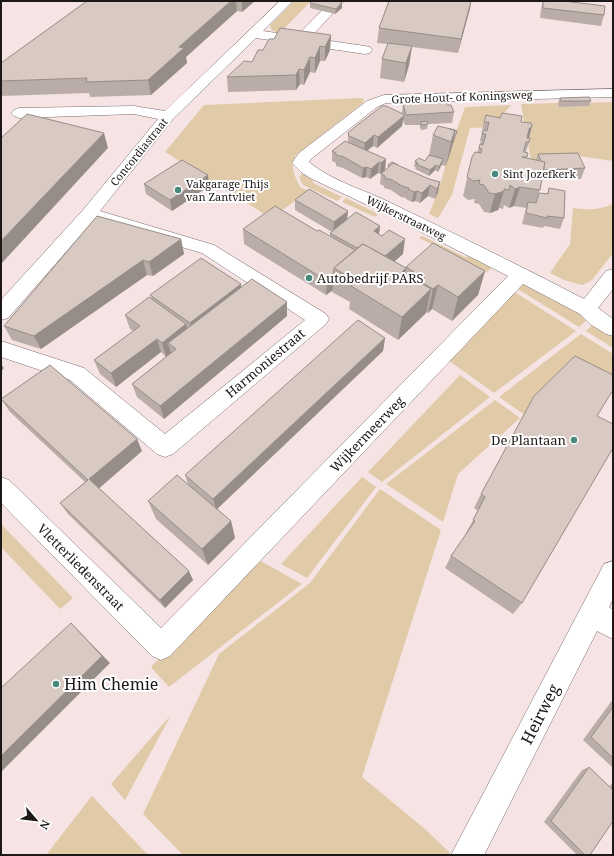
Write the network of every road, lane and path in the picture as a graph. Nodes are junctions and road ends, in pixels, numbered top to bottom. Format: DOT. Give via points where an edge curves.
graph roads {
  1 [pos="287,1"];
  2 [pos="338,1"];
  3 [pos="253,34"];
  4 [pos="300,41"];
  5 [pos="365,50"];
  6 [pos="613,93"];
  7 [pos="18,113"];
  8 [pos="168,116"];
  9 [pos="305,156"];
  10 [pos="89,214"];
  11 [pos="521,275"];
  12 [pos="613,276"];
  13 [pos="587,309"];
  14 [pos="1,313"];
  15 [pos="613,330"];
  16 [pos="1,349"];
  17 [pos="1,488"];
  18 [pos="613,573"];
  19 [pos="603,619"];
  20 [pos="161,647"];
  21 [pos="467,855"];
  1 -- 3 [label="street, Concordiastraat"];
  2 -- 4 [label="street"];
  3 -- 4 [label="street"];
  3 -- 8 [label="street, Concordiastraat"];
  4 -- 5 [label="street"];
  6 -- 9 [label="street, Grote Hout- of Koningsweg" via="384,99 372,104"];
  7 -- 8 [label="street" via="134,110"];
  8 -- 10 [label="street, Concordiastraat"];
  9 -- 11 [label="street, Wijkerstraatweg" via="300,163 317,175"];
  10 -- 14 [label="street, Concordiastraat"];
  10 -- 16 [label="street, Harmoniestraat" via="208,249 319,319 165,447 77,374"];
  11 -- 13 [label="street"];
  11 -- 20 [label="street, Wijkermeerweg"];
  12 -- 13 [label="street"];
  13 -- 15 [label="street"];
  17 -- 20 [label="street, Vletterliedenstraat"];
  18 -- 19 [label="street, Heirweg"];
  19 -- 21 [label="street, Heirweg"];
}
